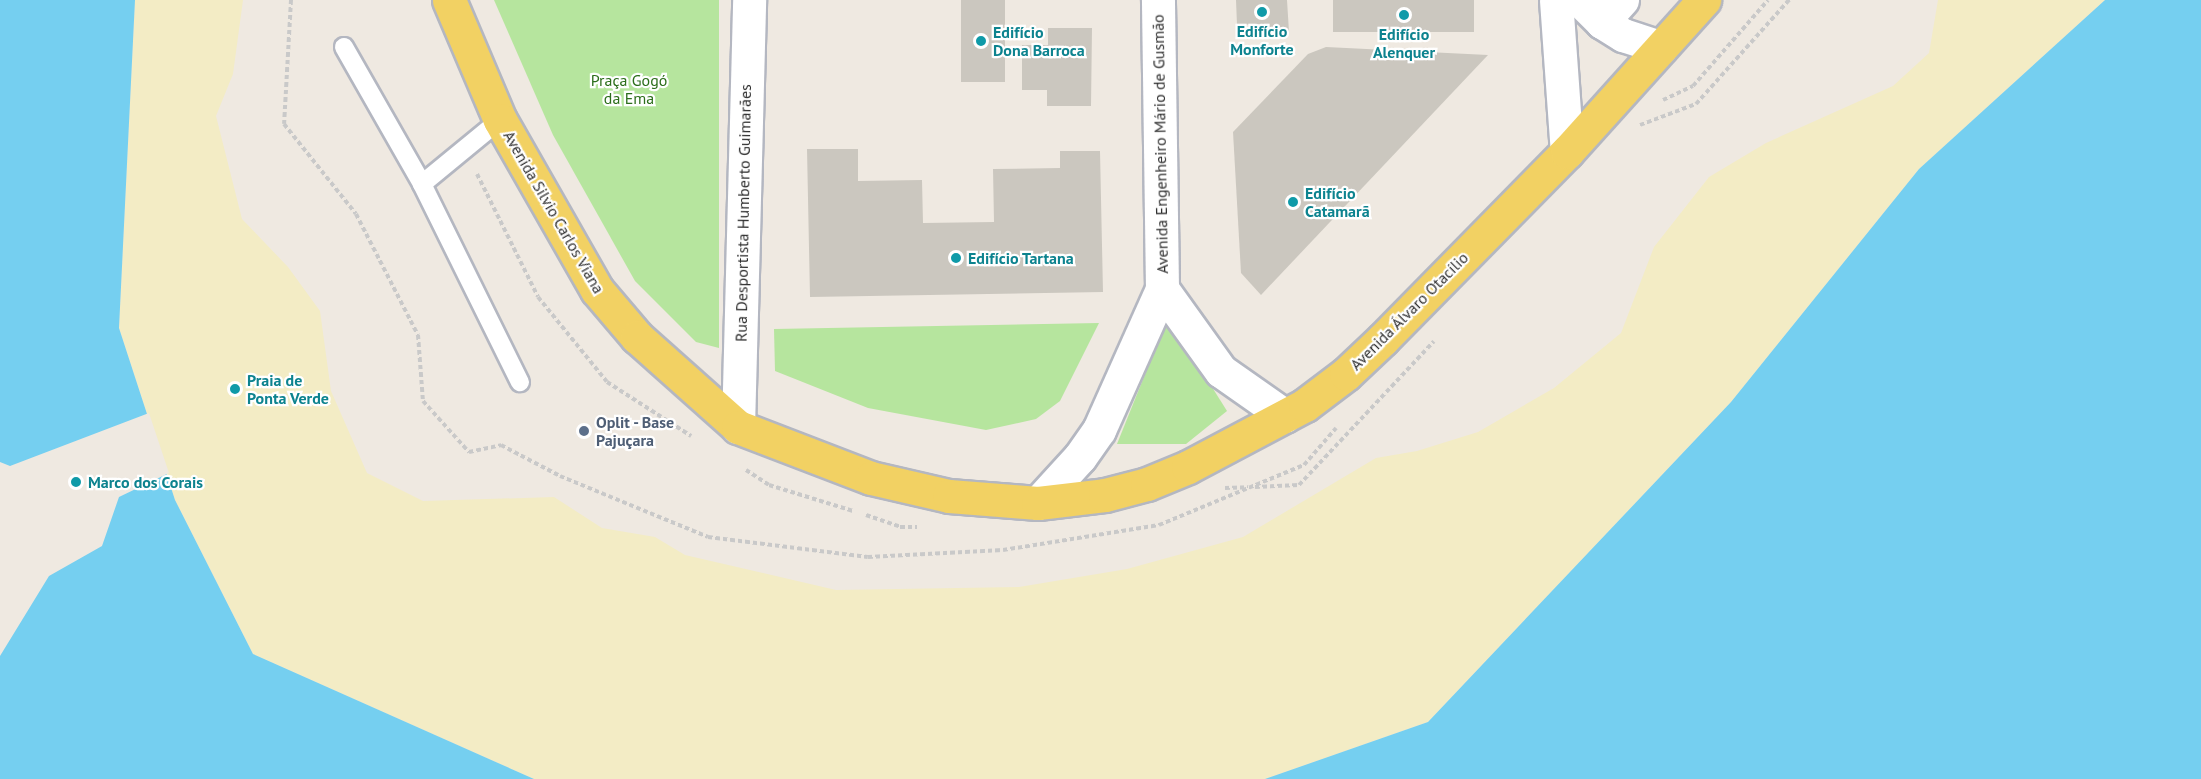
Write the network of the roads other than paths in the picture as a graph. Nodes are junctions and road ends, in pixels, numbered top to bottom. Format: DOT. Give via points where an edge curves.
graph roads {
  1 [pos="449,0"];
  2 [pos="749,0"];
  3 [pos="1158,0"];
  4 [pos="1557,0"];
  5 [pos="1704,0"];
  6 [pos="1601,7"];
  7 [pos="345,47"];
  8 [pos="1661,47"];
  9 [pos="500,120"];
  10 [pos="1567,152"];
  11 [pos="422,184"];
  12 [pos="1162,289"];
  13 [pos="520,382"];
  14 [pos="1285,416"];
  15 [pos="738,427"];
  16 [pos="1038,503"];
  1 -- 9 [label="main road, Avenida Silvio Carlos Viana"];
  2 -- 15 [label="street, Rua Desportista Humberto Guimarães"];
  3 -- 12 [label="street, Avenida Engenheiro Mário de Gusmão"];
  4 -- 10 [label="street"];
  5 -- 8 [label="main road, Avenida Álvaro Otacílio"];
  6 -- 8 [label="street" via="1623,35"];
  7 -- 11 [label="lane"];
  8 -- 10 [label="main road, Avenida Álvaro Otacílio"];
  9 -- 11 [label="lane"];
  9 -- 15 [label="main road, Avenida Silvio Carlos Viana" via="597,290 637,337"];
  10 -- 14 [label="main road, Avenida Álvaro Otacílio" via="1346,374"];
  11 -- 13 [label="lane"];
  12 -- 14 [label="street, Avenida Engenheiro Mário de Gusmão" via="1221,371"];
  12 -- 16 [label="street, Avenida Engenheiro Mário de Gusmão" via="1099,430"];
  14 -- 16 [label="main road, Avenida Álvaro Otacílio" via="1147,484 1105,495"];
  15 -- 16 [label="main road, Avenida Silvio Carlos Viana" via="871,478 949,496"];
}
